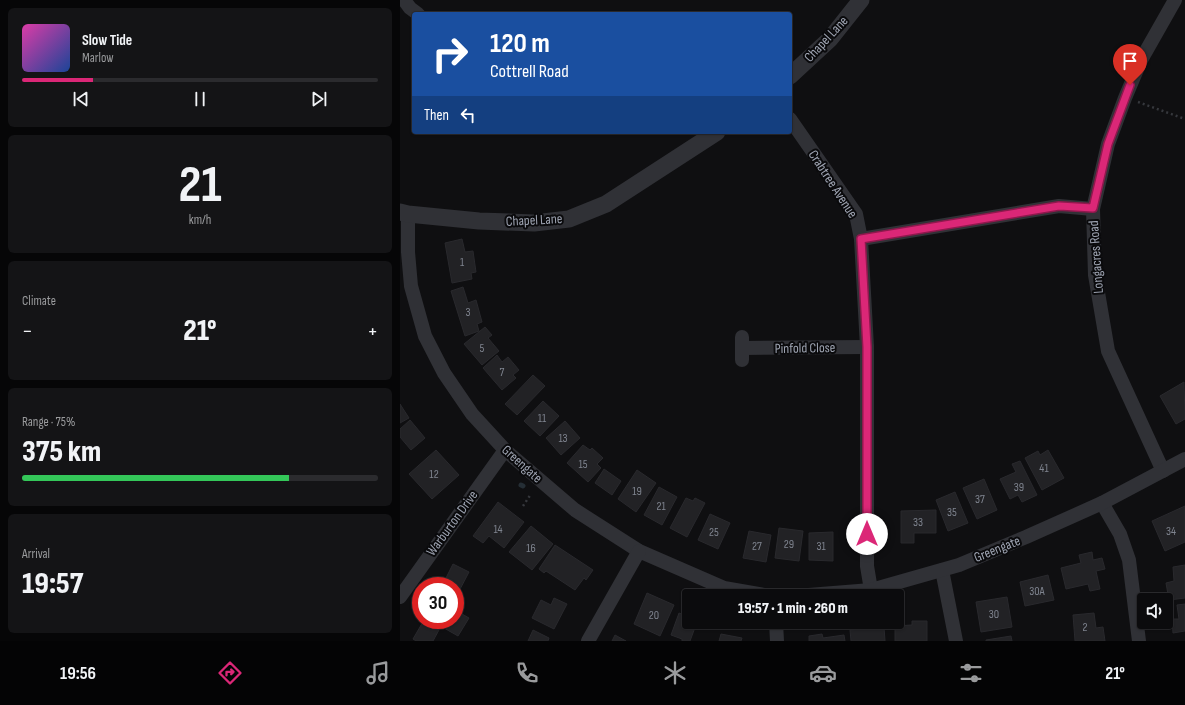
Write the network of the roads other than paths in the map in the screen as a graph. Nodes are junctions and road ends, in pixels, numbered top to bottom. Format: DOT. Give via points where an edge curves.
graph roads {
  1 [pos="404,0"];
  2 [pos="861,0"];
  3 [pos="1174,0"];
  4 [pos="415,12"];
  5 [pos="792,74"];
  6 [pos="792,122"];
  7 [pos="707,135"];
  8 [pos="1093,208"];
  9 [pos="404,213"];
  10 [pos="861,239"];
  11 [pos="867,347"];
  12 [pos="742,348"];
  13 [pos="505,450"];
  14 [pos="1185,459"];
  15 [pos="1162,471"];
  16 [pos="1102,503"];
  17 [pos="639,551"];
  18 [pos="942,570"];
  19 [pos="730,589"];
  20 [pos="871,589"];
  21 [pos="875,589"];
  22 [pos="400,597"];
  23 [pos="776,629"];
  24 [pos="588,641"];
  25 [pos="777,641"];
  26 [pos="956,641"];
  27 [pos="1139,641"];
  1 -- 4 [label="street"];
  2 -- 5 [label="street, Chapel Lane" via="830,39"];
  3 -- 8 [label="street, Longacres Road" via="1141,60 1125,98 1108,144"];
  6 -- 10 [label="street, Crabtree Avenue" via="856,214"];
  7 -- 9 [label="street, Chapel Lane" via="606,204 569,219 534,223 479,221"];
  8 -- 10 [label="street" via="1059,206"];
  8 -- 15 [label="street, Longacres Road" via="1095,275 1108,351"];
  9 -- 13 [label="street, Greengate" via="411,286 425,336 444,373 472,414"];
  10 -- 11 [label="street, Crabtree Avenue"];
  11 -- 12 [label="street, Pinfold Close"];
  11 -- 20 [label="street, Crabtree Avenue" via="867,566"];
  13 -- 17 [label="street, Greengate" via="575,510"];
  13 -- 22 [label="street, Warburton Drive"];
  14 -- 15 [label="street, Greengate"];
  15 -- 16 [label="street, Greengate"];
  16 -- 18 [label="street, Greengate" via="1020,540"];
  16 -- 27 [label="street" via="1120,534 1129,560"];
  17 -- 19 [label="street, Greengate"];
  17 -- 24 [label="street"];
  18 -- 21 [label="street, Greengate"];
  18 -- 26 [label="street"];
  23 -- 25 [label="street"];
}
